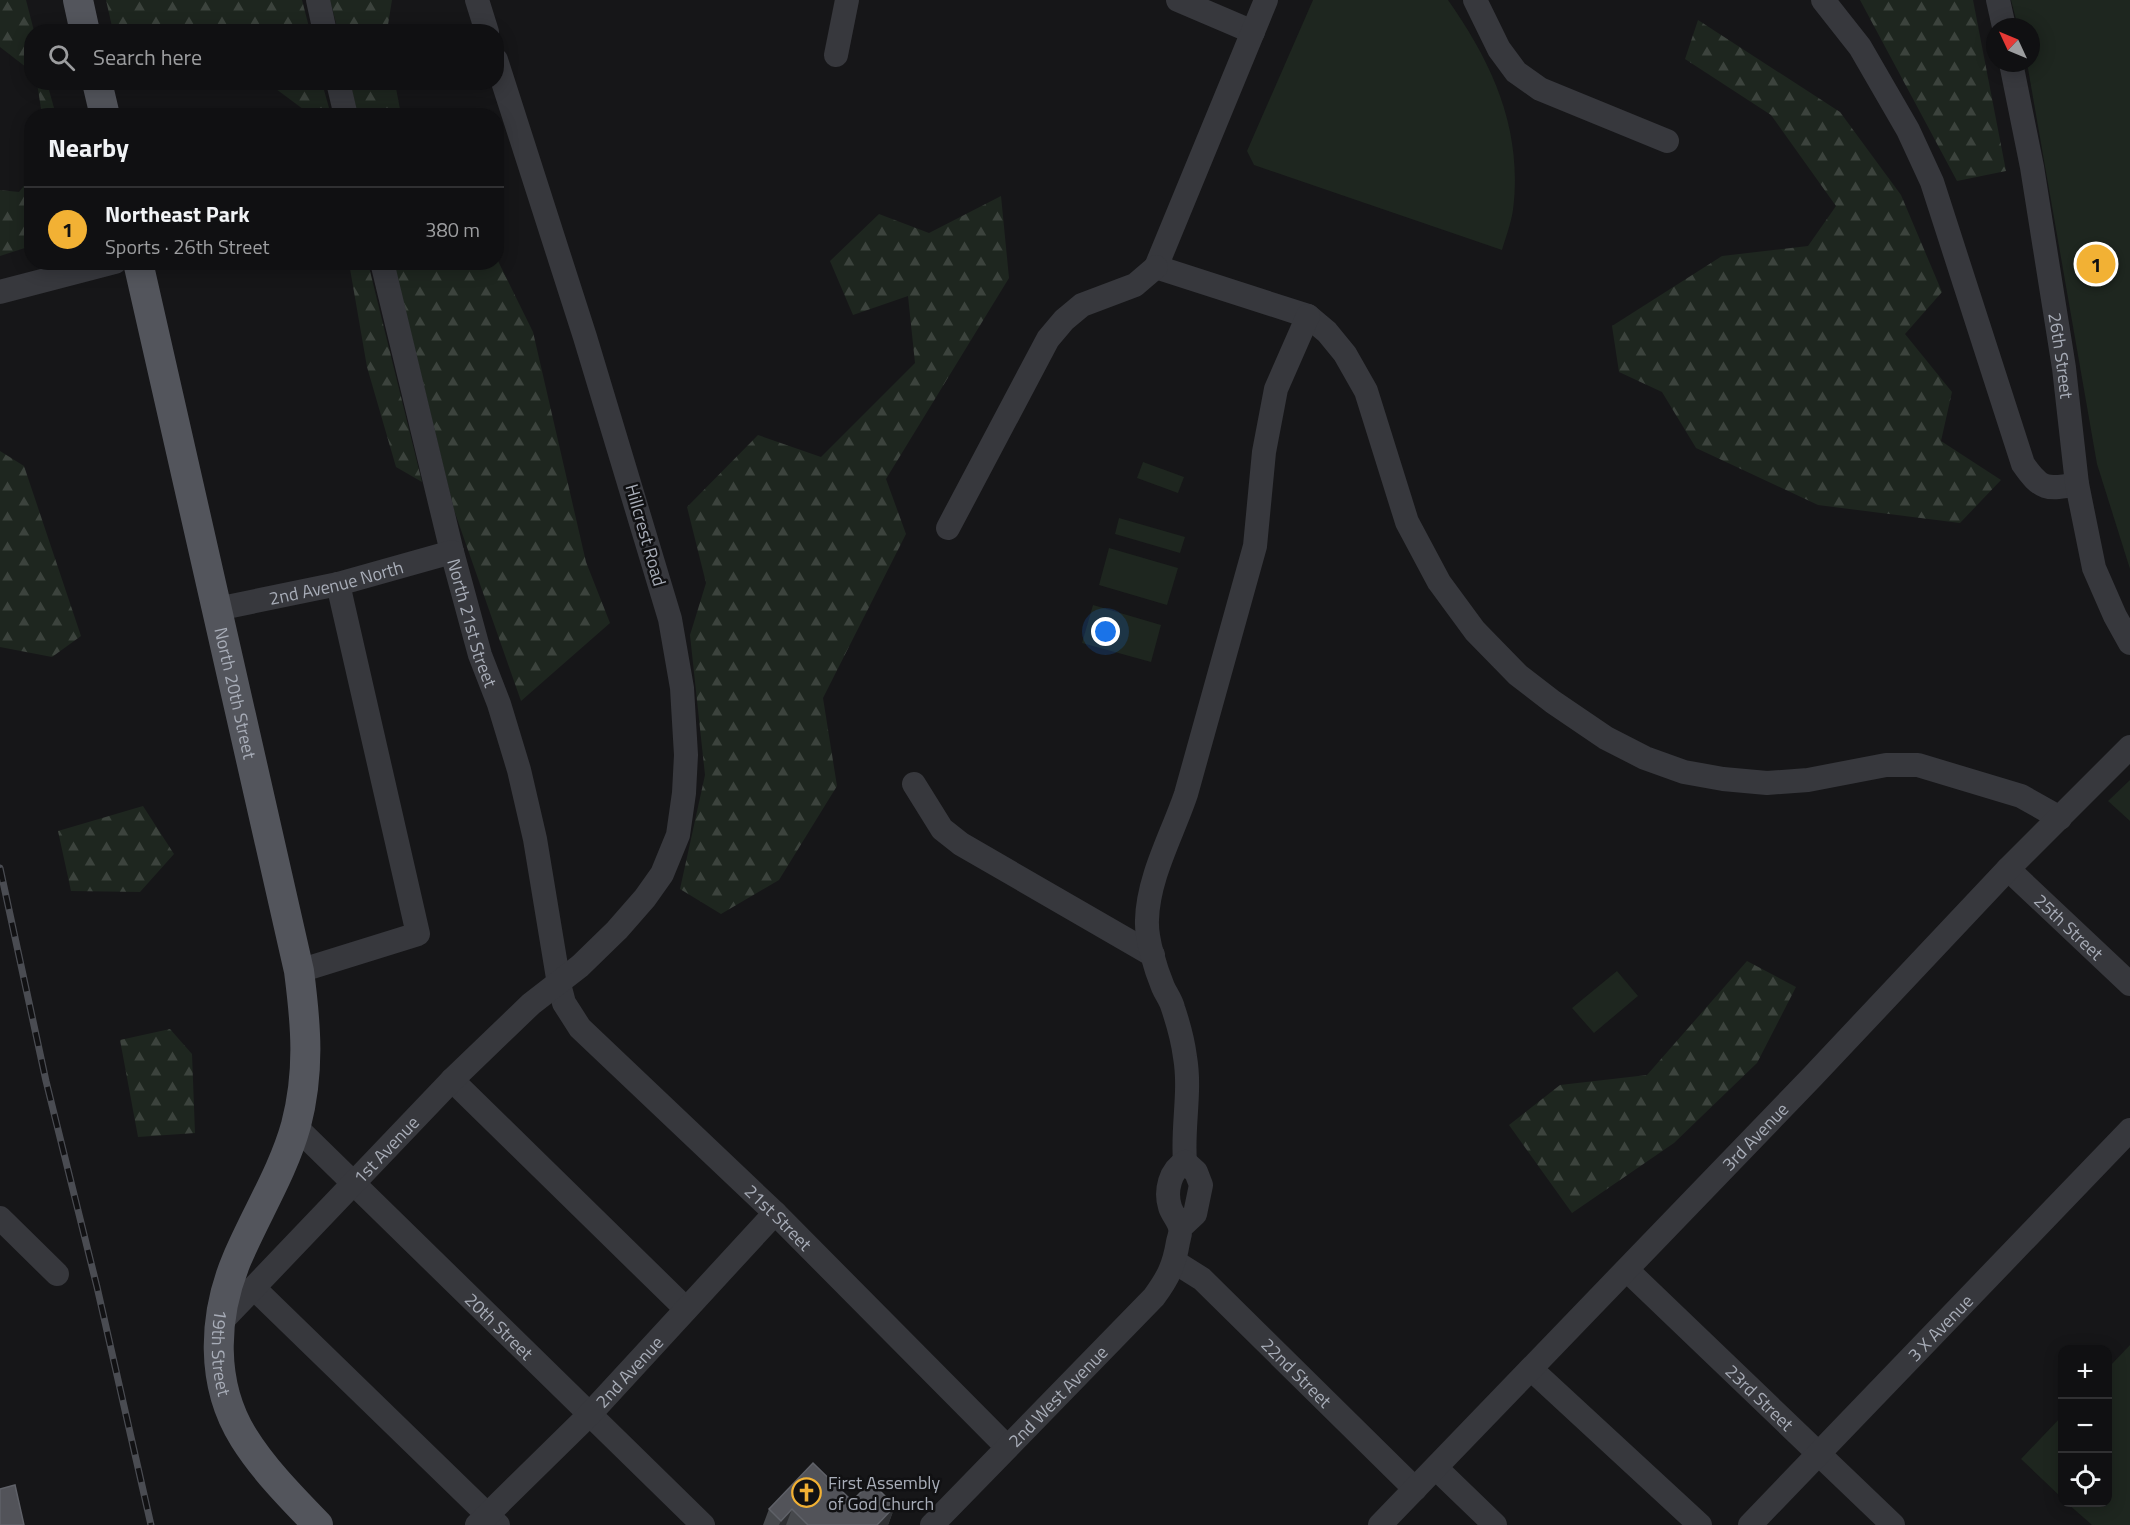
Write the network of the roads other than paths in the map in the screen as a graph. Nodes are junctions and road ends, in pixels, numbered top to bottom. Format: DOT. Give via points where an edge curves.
graph roads {
  1 [pos="78,0"];
  2 [pos="318,0"];
  3 [pos="477,0"];
  4 [pos="847,0"];
  5 [pos="1178,0"];
  6 [pos="1266,0"];
  7 [pos="1475,0"];
  8 [pos="1823,0"];
  9 [pos="1998,0"];
  10 [pos="2002,18"];
  11 [pos="84,24"];
  12 [pos="323,24"];
  13 [pos="484,24"];
  14 [pos="1253,32"];
  15 [pos="836,55"];
  16 [pos="2013,72"];
  17 [pos="504,85"];
  18 [pos="99,90"];
  19 [pos="340,90"];
  20 [pos="103,108"];
  21 [pos="344,108"];
  22 [pos="1667,141"];
  23 [pos="1156,267"];
  24 [pos="84,270"];
  25 [pos="140,270"];
  26 [pos="384,270"];
  27 [pos="0,292"];
  28 [pos="1308,316"];
  29 [pos="2077,484"];
  30 [pos="948,528"];
  31 [pos="452,552"];
  32 [pos="338,584"];
  33 [pos="217,609"];
  34 [pos="2130,643"];
  35 [pos="2130,747"];
  36 [pos="914,784"];
  37 [pos="2060,818"];
  38 [pos="2008,869"];
  39 [pos="1153,955"];
  40 [pos="298,971"];
  41 [pos="559,984"];
  42 [pos="2130,984"];
  43 [pos="452,1080"];
  44 [pos="295,1126"];
  45 [pos="2130,1130"];
  46 [pos="352,1184"];
  47 [pos="775,1213"];
  48 [pos="0,1218"];
  49 [pos="1175,1262"];
  50 [pos="1627,1270"];
  51 [pos="57,1274"];
  52 [pos="254,1288"];
  53 [pos="686,1309"];
  54 [pos="219,1323"];
  55 [pos="1531,1369"];
  56 [pos="589,1414"];
  57 [pos="1007,1447"];
  58 [pos="1819,1455"];
  59 [pos="1436,1468"];
  60 [pos="1415,1489"];
  61 [pos="488,1522"];
  62 [pos="318,1525"];
  63 [pos="704,1525"];
  64 [pos="932,1525"];
  65 [pos="1380,1525"];
  66 [pos="1495,1525"];
  67 [pos="1700,1525"];
  68 [pos="1750,1525"];
  69 [pos="1893,1525"];
  1 -- 11 [label="main road"];
  2 -- 12 [label="street"];
  3 -- 13 [label="street"];
  4 -- 15 [label="street"];
  5 -- 14 [label="street"];
  6 -- 14 [label="street"];
  7 -- 22 [label="street" via="1499,49 1524,78 1540,89"];
  8 -- 29 [label="street" via="1860,46 1908,130 1932,182 2023,464 2036,482 2054,489"];
  9 -- 10 [label="street"];
  14 -- 23 [label="street"];
  16 -- 29 [label="street, 26th Street" via="2064,368"];
  17 -- 41 [label="street, Hillcrest Road" via="638,506 670,619 682,688 684,793 678,834 662,874 617,930"];
  18 -- 20 [label="main road"];
  19 -- 21 [label="street"];
  23 -- 28 [label="street"];
  23 -- 30 [label="street" via="1135,285 1082,305 1048,339"];
  24 -- 27 [label="street"];
  25 -- 33 [label="main road, North 20th Street"];
  26 -- 31 [label="street, North 21st Street"];
  28 -- 37 [label="street" via="1345,354 1366,391 1407,522 1439,582 1475,631 1518,675 1606,738 1684,772 1767,783 1808,780 1886,765 1918,765 2021,796"];
  28 -- 39 [label="street" via="1276,389 1264,452 1255,546 1186,794 1149,900 1147,922"];
  29 -- 34 [label="street, 26th Street" via="2094,568"];
  31 -- 32 [label="street, 2nd Avenue North"];
  31 -- 41 [label="street, North 21st Street" via="480,655 519,770 535,839"];
  32 -- 33 [label="street, 2nd Avenue North"];
  32 -- 40 [label="street" via="418,934"];
  33 -- 40 [label="main road, North 20th Street"];
  35 -- 37 [label="street, 3rd Avenue"];
  36 -- 39 [label="street" via="942,829 961,844"];
  37 -- 38 [label="street, 3rd Avenue"];
  38 -- 42 [label="street, 25th Street"];
  38 -- 50 [label="street, 3rd Avenue"];
  39 -- 49 [label="street" via="1185,1056 1185,1162 1196,1172 1201,1185 1195,1214 1180,1228"];
  40 -- 44 [label="main road, North 20th Street" via="306,1065"];
  41 -- 43 [label="street, 1st Avenue" via="531,1004"];
  41 -- 47 [label="street, 21st Street" via="564,1003 580,1028"];
  43 -- 46 [label="street, 1st Avenue"];
  43 -- 53 [label="street"];
  44 -- 46 [label="street, 20th Street"];
  44 -- 54 [label="main road, 19th Street" via="237,1260"];
  45 -- 58 [label="street, 3 X Avenue"];
  46 -- 52 [label="street, 1st Avenue"];
  46 -- 56 [label="street, 20th Street"];
  47 -- 53 [label="street, 2nd Avenue"];
  47 -- 57 [label="street, 21st Street"];
  48 -- 51 [label="street"];
  49 -- 57 [label="street, 2nd West Avenue" via="1154,1297"];
  49 -- 60 [label="street, 22nd Street" via="1202,1279"];
  50 -- 55 [label="street, 3rd Avenue"];
  50 -- 58 [label="street, 23rd Street"];
  52 -- 54 [label="street, 1st Avenue"];
  52 -- 61 [label="street"];
  53 -- 56 [label="street, 2nd Avenue"];
  54 -- 62 [label="main road, 19th Street" via="221,1381 238,1427 268,1471"];
  55 -- 59 [label="street, 3rd Avenue"];
  55 -- 67 [label="street"];
  56 -- 61 [label="street, 2nd Avenue"];
  56 -- 63 [label="street, 20th Street"];
  57 -- 64 [label="street, 2nd West Avenue"];
  58 -- 68 [label="street, 3 X Avenue"];
  58 -- 69 [label="street, 23rd Street"];
  59 -- 60 [label="street, 3rd Avenue"];
  59 -- 66 [label="street"];
  60 -- 65 [label="street, 3rd Avenue"];
}
